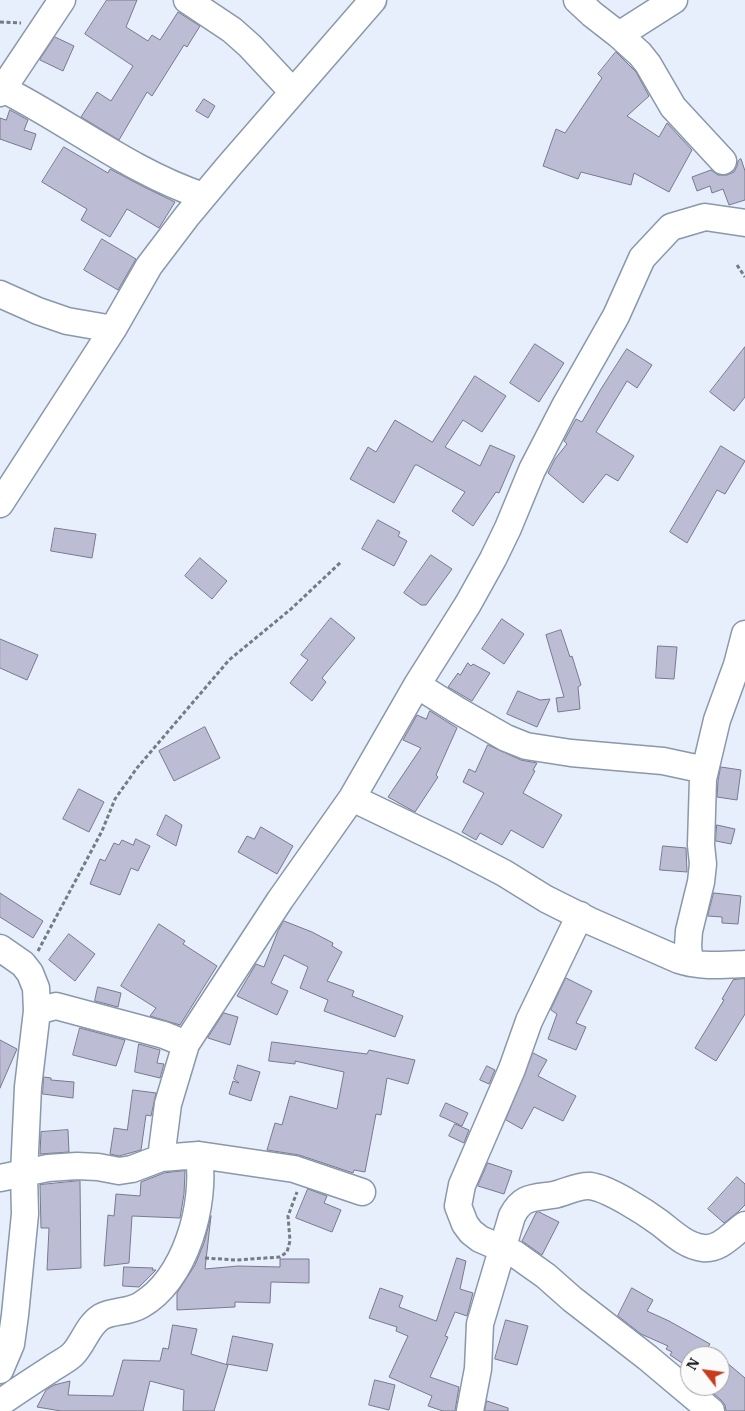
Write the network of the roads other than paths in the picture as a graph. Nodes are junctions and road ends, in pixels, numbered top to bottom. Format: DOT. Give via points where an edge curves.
graph roads {
  1 [pos="62,0"];
  2 [pos="187,0"];
  3 [pos="373,0"];
  4 [pos="577,0"];
  5 [pos="674,0"];
  6 [pos="619,35"];
  7 [pos="2,91"];
  8 [pos="293,92"];
  9 [pos="723,161"];
  10 [pos="203,196"];
  11 [pos="745,223"];
  12 [pos="0,294"];
  13 [pos="113,329"];
  14 [pos="0,504"];
  15 [pos="745,634"];
  16 [pos="417,685"];
  17 [pos="705,770"];
  18 [pos="352,798"];
  19 [pos="580,915"];
  20 [pos="0,948"];
  21 [pos="690,963"];
  22 [pos="745,964"];
  23 [pos="37,1011"];
  24 [pos="186,1044"];
  25 [pos="199,1155"];
  26 [pos="161,1158"];
  27 [pos="12,1176"];
  28 [pos="362,1192"];
  29 [pos="745,1225"];
  30 [pos="502,1248"];
  31 [pos="0,1370"];
  32 [pos="0,1403"];
  33 [pos="470,1411"];
  34 [pos="711,1411"];
  1 -- 7 [label="street"];
  2 -- 8 [label="street" via="244,40"];
  3 -- 8 [label="street"];
  4 -- 6 [label="street"];
  5 -- 6 [label="street"];
  6 -- 9 [label="street" via="648,64 673,107"];
  7 -- 10 [label="street" via="32,103 158,177"];
  8 -- 10 [label="street"];
  10 -- 13 [label="street" via="149,266"];
  11 -- 16 [label="street" via="705,217 671,227 642,258 616,316 532,470 493,559"];
  12 -- 13 [label="street" via="67,321"];
  13 -- 14 [label="street"];
  15 -- 17 [label="street"];
  16 -- 17 [label="street" via="506,738 526,746 663,761"];
  16 -- 18 [label="street"];
  17 -- 21 [label="street" via="702,788 703,864 689,931"];
  18 -- 19 [label="street" via="452,846"];
  18 -- 24 [label="street" via="280,900"];
  19 -- 21 [label="street"];
  19 -- 30 [label="street" via="529,1021 462,1185 458,1206 470,1232"];
  20 -- 23 [label="street" via="30,973 36,988"];
  21 -- 22 [label="street"];
  23 -- 24 [label="street" via="56,1006"];
  23 -- 27 [label="street"];
  24 -- 26 [label="street" via="168,1104"];
  25 -- 26 [label="street"];
  25 -- 28 [label="street" via="294,1169"];
  25 -- 32 [label="street" via="198,1210 170,1277 141,1305 99,1318 73,1354"];
  26 -- 27 [label="street" via="119,1171 77,1166"];
  27 -- 31 [label="street" via="25,1214 11,1344"];
  29 -- 30 [label="street" via="718,1245 702,1248 683,1240 637,1208 602,1189 582,1186 525,1200 518,1205"];
  30 -- 33 [label="street" via="480,1324 478,1369"];
  30 -- 34 [label="street" via="546,1276"];
}
